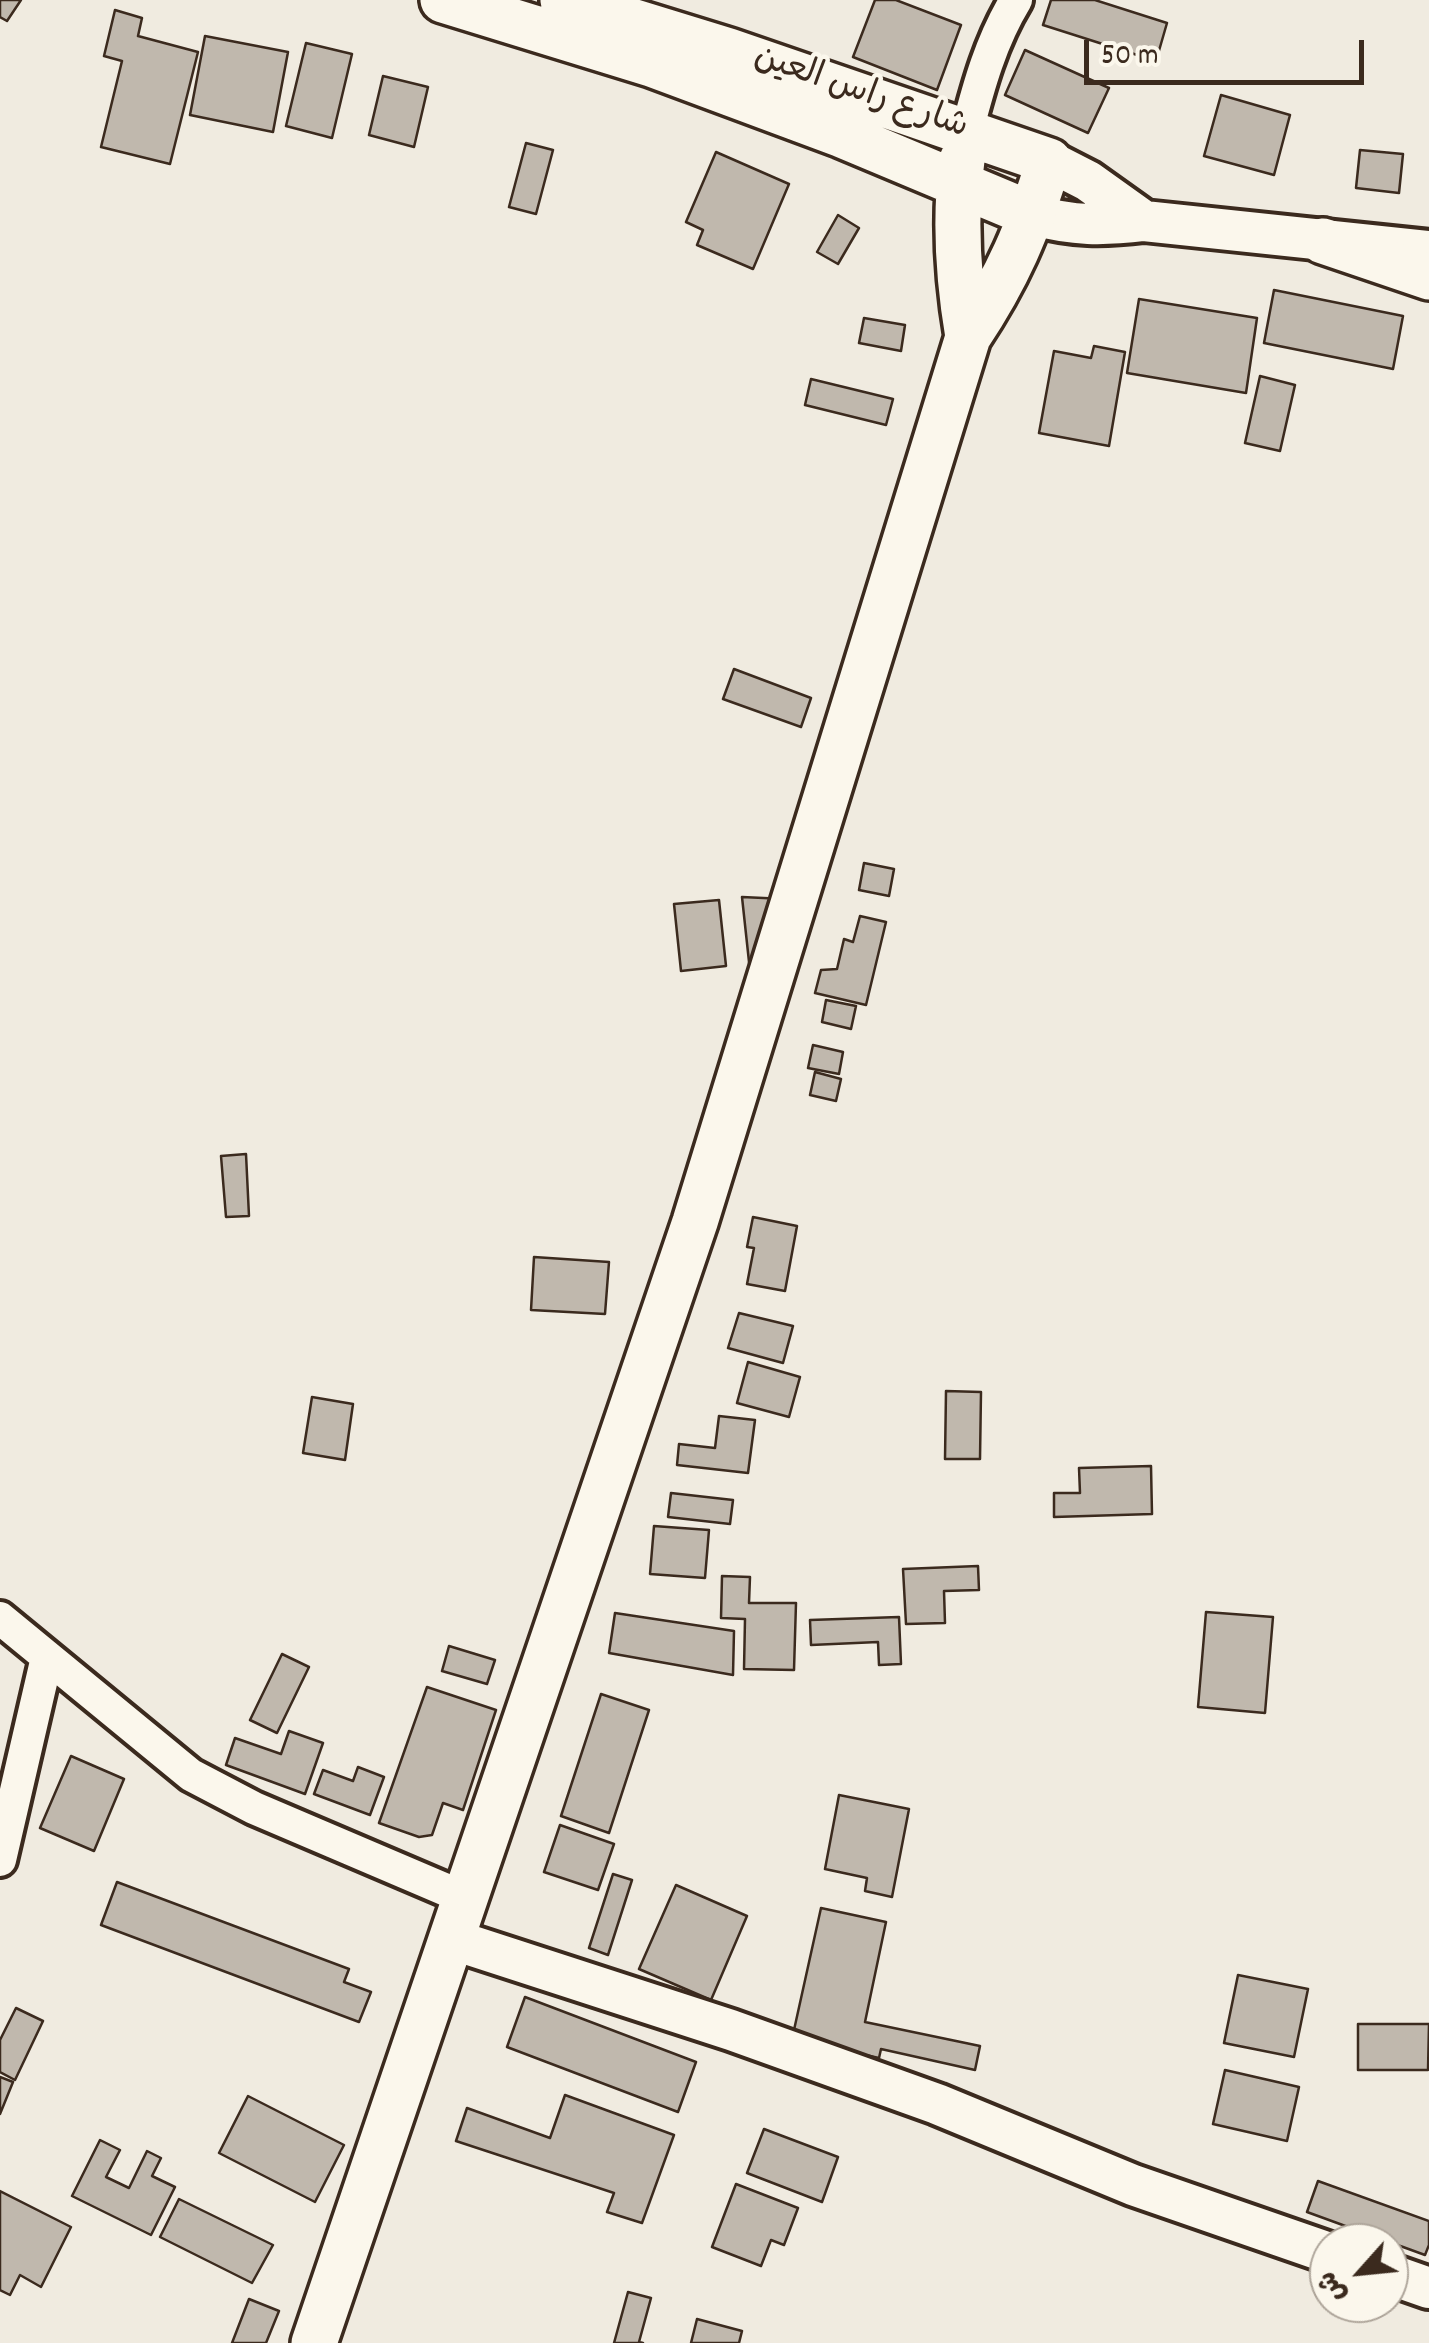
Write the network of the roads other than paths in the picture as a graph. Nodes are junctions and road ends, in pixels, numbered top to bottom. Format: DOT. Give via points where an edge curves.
graph roads {
  1 [pos="443,0"];
  2 [pos="563,0"];
  3 [pos="1016,0"];
  4 [pos="967,131"];
  5 [pos="1049,161"];
  6 [pos="959,185"];
  7 [pos="1033,214"];
  8 [pos="1144,221"];
  9 [pos="1323,241"];
  10 [pos="1429,251"];
  11 [pos="1429,277"];
  12 [pos="968,337"];
  13 [pos="0,1618"];
  14 [pos="47,1656"];
  15 [pos="0,1860"];
  16 [pos="458,1919"];
  17 [pos="1309,2247"];
  18 [pos="314,2343"];
  1 -- 6 [label="main road" via="651,64"];
  2 -- 4 [label="main road, شارع راس العين"];
  3 -- 4 [label="street" via="1000,26"];
  4 -- 5 [label="main road, شارع راس العين"];
  4 -- 6 [label="main road"];
  5 -- 7 [label="main road"];
  5 -- 8 [label="street, شارع راس العين"];
  6 -- 7 [label="main road"];
  6 -- 12 [label="main road" via="958,262"];
  7 -- 8 [label="street" via="1082,226"];
  7 -- 12 [label="main road"];
  8 -- 9 [label="street"];
  9 -- 10 [label="street"];
  9 -- 11 [label="main road"];
  12 -- 16 [label="main road" via="695,1222"];
  13 -- 14 [label="street"];
  14 -- 15 [label="street"];
  14 -- 16 [label="street" via="192,1775"];
  16 -- 17 [label="street" via="1133,2185"];
  16 -- 18 [label="main road"];
}
